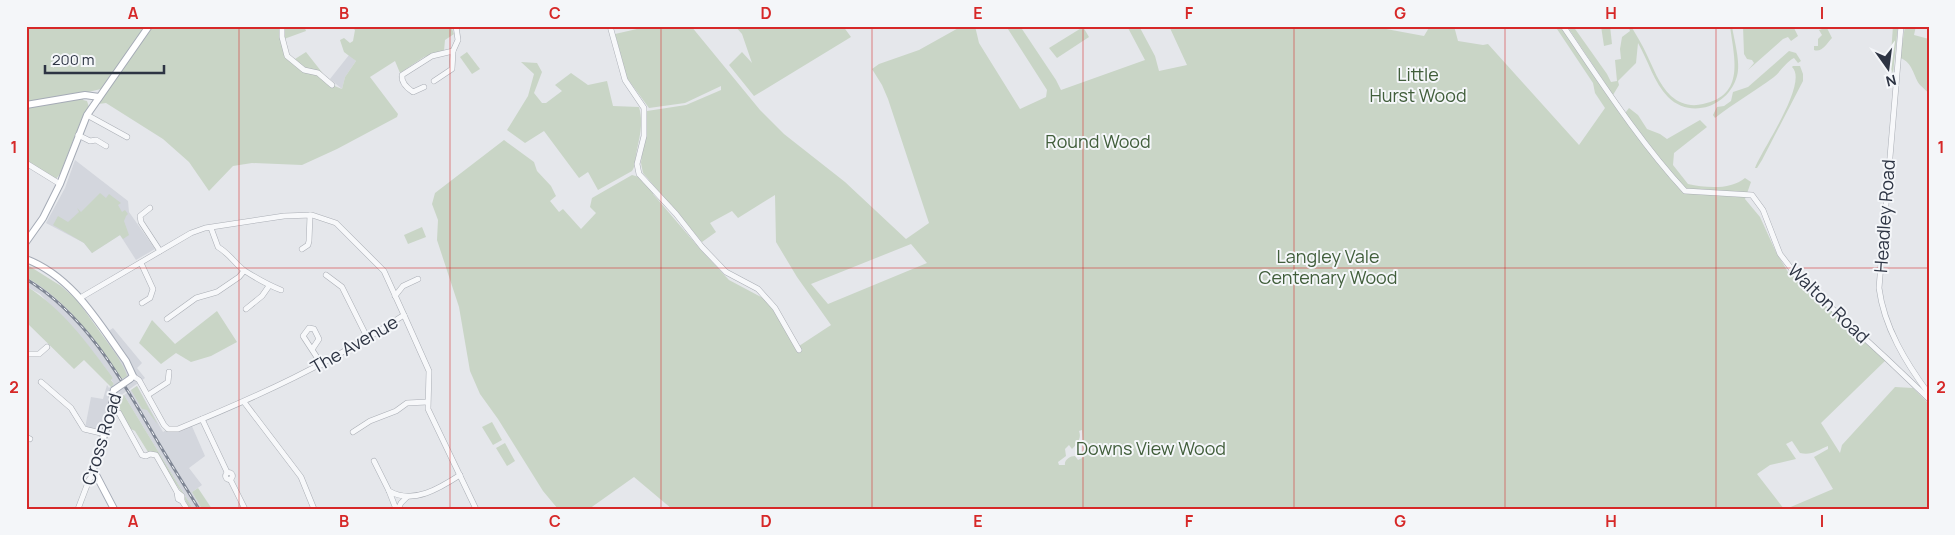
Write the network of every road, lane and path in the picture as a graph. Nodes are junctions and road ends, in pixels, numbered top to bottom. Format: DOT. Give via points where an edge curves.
graph roads {
  1 [pos="149,26"];
  2 [pos="282,26"];
  3 [pos="456,26"];
  4 [pos="610,26"];
  5 [pos="1563,26"];
  6 [pos="1901,26"];
  7 [pos="453,51"];
  8 [pos="434,81"];
  9 [pos="332,85"];
  10 [pos="424,87"];
  11 [pos="99,97"];
  12 [pos="26,105"];
  13 [pos="87,115"];
  14 [pos="78,135"];
  15 [pos="127,137"];
  16 [pos="106,146"];
  17 [pos="26,163"];
  18 [pos="60,184"];
  19 [pos="150,208"];
  20 [pos="310,215"];
  21 [pos="211,228"];
  22 [pos="26,242"];
  23 [pos="302,249"];
  24 [pos="160,251"];
  25 [pos="26,259"];
  26 [pos="142,263"];
  27 [pos="244,271"];
  28 [pos="326,275"];
  29 [pos="418,279"];
  30 [pos="269,286"];
  31 [pos="281,290"];
  32 [pos="395,296"];
  33 [pos="80,298"];
  34 [pos="142,303"];
  35 [pos="246,309"];
  36 [pos="404,315"];
  37 [pos="167,319"];
  38 [pos="368,339"];
  39 [pos="47,347"];
  40 [pos="312,348"];
  41 [pos="799,350"];
  42 [pos="26,354"];
  43 [pos="322,365"];
  44 [pos="169,372"];
  45 [pos="131,377"];
  46 [pos="41,382"];
  47 [pos="148,394"];
  48 [pos="1929,394"];
  49 [pos="1929,399"];
  50 [pos="244,402"];
  51 [pos="427,402"];
  52 [pos="112,411"];
  53 [pos="202,420"];
  54 [pos="353,432"];
  55 [pos="105,434"];
  56 [pos="374,461"];
  57 [pos="94,473"];
  58 [pos="460,475"];
  59 [pos="389,491"];
  60 [pos="407,497"];
  61 [pos="78,509"];
  62 [pos="114,509"];
  63 [pos="187,509"];
  64 [pos="245,509"];
  65 [pos="314,509"];
  66 [pos="397,509"];
  67 [pos="476,509"];
  1 -- 11 [label="main road"];
  2 -- 9 [label="street" via="288,56 304,70 318,73"];
  3 -- 7 [label="street" via="458,40"];
  4 -- 41 [label="street" via="625,80 644,108 644,136 637,164 639,174 726,272 758,290 775,308"];
  5 -- 49 [label="street, Walton Road" via="1620,111 1685,191 1752,195 1763,210 1780,254 1797,276"];
  6 -- 48 [label="street, Headley Road" via="1879,288 1885,318"];
  7 -- 8 [label="street" via="452,69"];
  7 -- 10 [label="street" via="428,58 402,75 407,88 413,92"];
  11 -- 12 [label="main road" via="85,96"];
  11 -- 13 [label="main road"];
  13 -- 14 [label="main road"];
  13 -- 15 [label="street"];
  14 -- 16 [label="street"];
  14 -- 18 [label="main road"];
  17 -- 18 [label="street"];
  18 -- 22 [label="main road"];
  19 -- 24 [label="street" via="140,216 141,222"];
  20 -- 21 [label="street, The Avenue"];
  20 -- 23 [label="street" via="309,241"];
  20 -- 32 [label="street, The Avenue" via="336,223 384,271"];
  21 -- 24 [label="street, The Avenue" via="191,233"];
  21 -- 27 [label="street" via="218,247"];
  24 -- 26 [label="street, The Avenue"];
  25 -- 33 [label="main road" via="58,278"];
  26 -- 33 [label="street, The Avenue"];
  26 -- 34 [label="street" via="153,290 150,298"];
  27 -- 30 [label="street"];
  27 -- 37 [label="street" via="217,292 196,298"];
  28 -- 38 [label="street" via="342,287"];
  29 -- 32 [label="street" via="403,286"];
  30 -- 31 [label="street"];
  30 -- 35 [label="street"];
  32 -- 36 [label="street, The Avenue"];
  33 -- 45 [label="main road" via="126,361"];
  36 -- 38 [label="street, The Avenue"];
  36 -- 51 [label="street" via="429,371"];
  38 -- 43 [label="street, The Avenue"];
  39 -- 42 [label="street" via="39,354"];
  40 -- 43 [label="street"];
  43 -- 50 [label="street, The Avenue"];
  44 -- 47 [label="street" via="168,382"];
  45 -- 47 [label="street, The Avenue" via="139,380"];
  45 -- 52 [label="main road, Cross Road, bridge" via="114,390"];
  46 -- 55 [label="street" via="71,408 84,429"];
  47 -- 53 [label="street, The Avenue" via="168,429 178,429"];
  50 -- 53 [label="street, The Avenue"];
  50 -- 65 [label="street" via="301,477"];
  51 -- 54 [label="street" via="407,403"];
  51 -- 58 [label="street"];
  52 -- 55 [label="main road, Cross Road"];
  52 -- 63 [label="street" via="119,413 142,454 156,455"];
  53 -- 64 [label="street" via="232,475 230,480"];
  55 -- 57 [label="main road, Cross Road"];
  56 -- 59 [label="street"];
  57 -- 61 [label="street, Cross Road"];
  57 -- 62 [label="main road"];
  58 -- 60 [label="street" via="436,490"];
  58 -- 67 [label="street"];
  59 -- 60 [label="street"];
  59 -- 66 [label="street"];
  60 -- 66 [label="street"];
}
